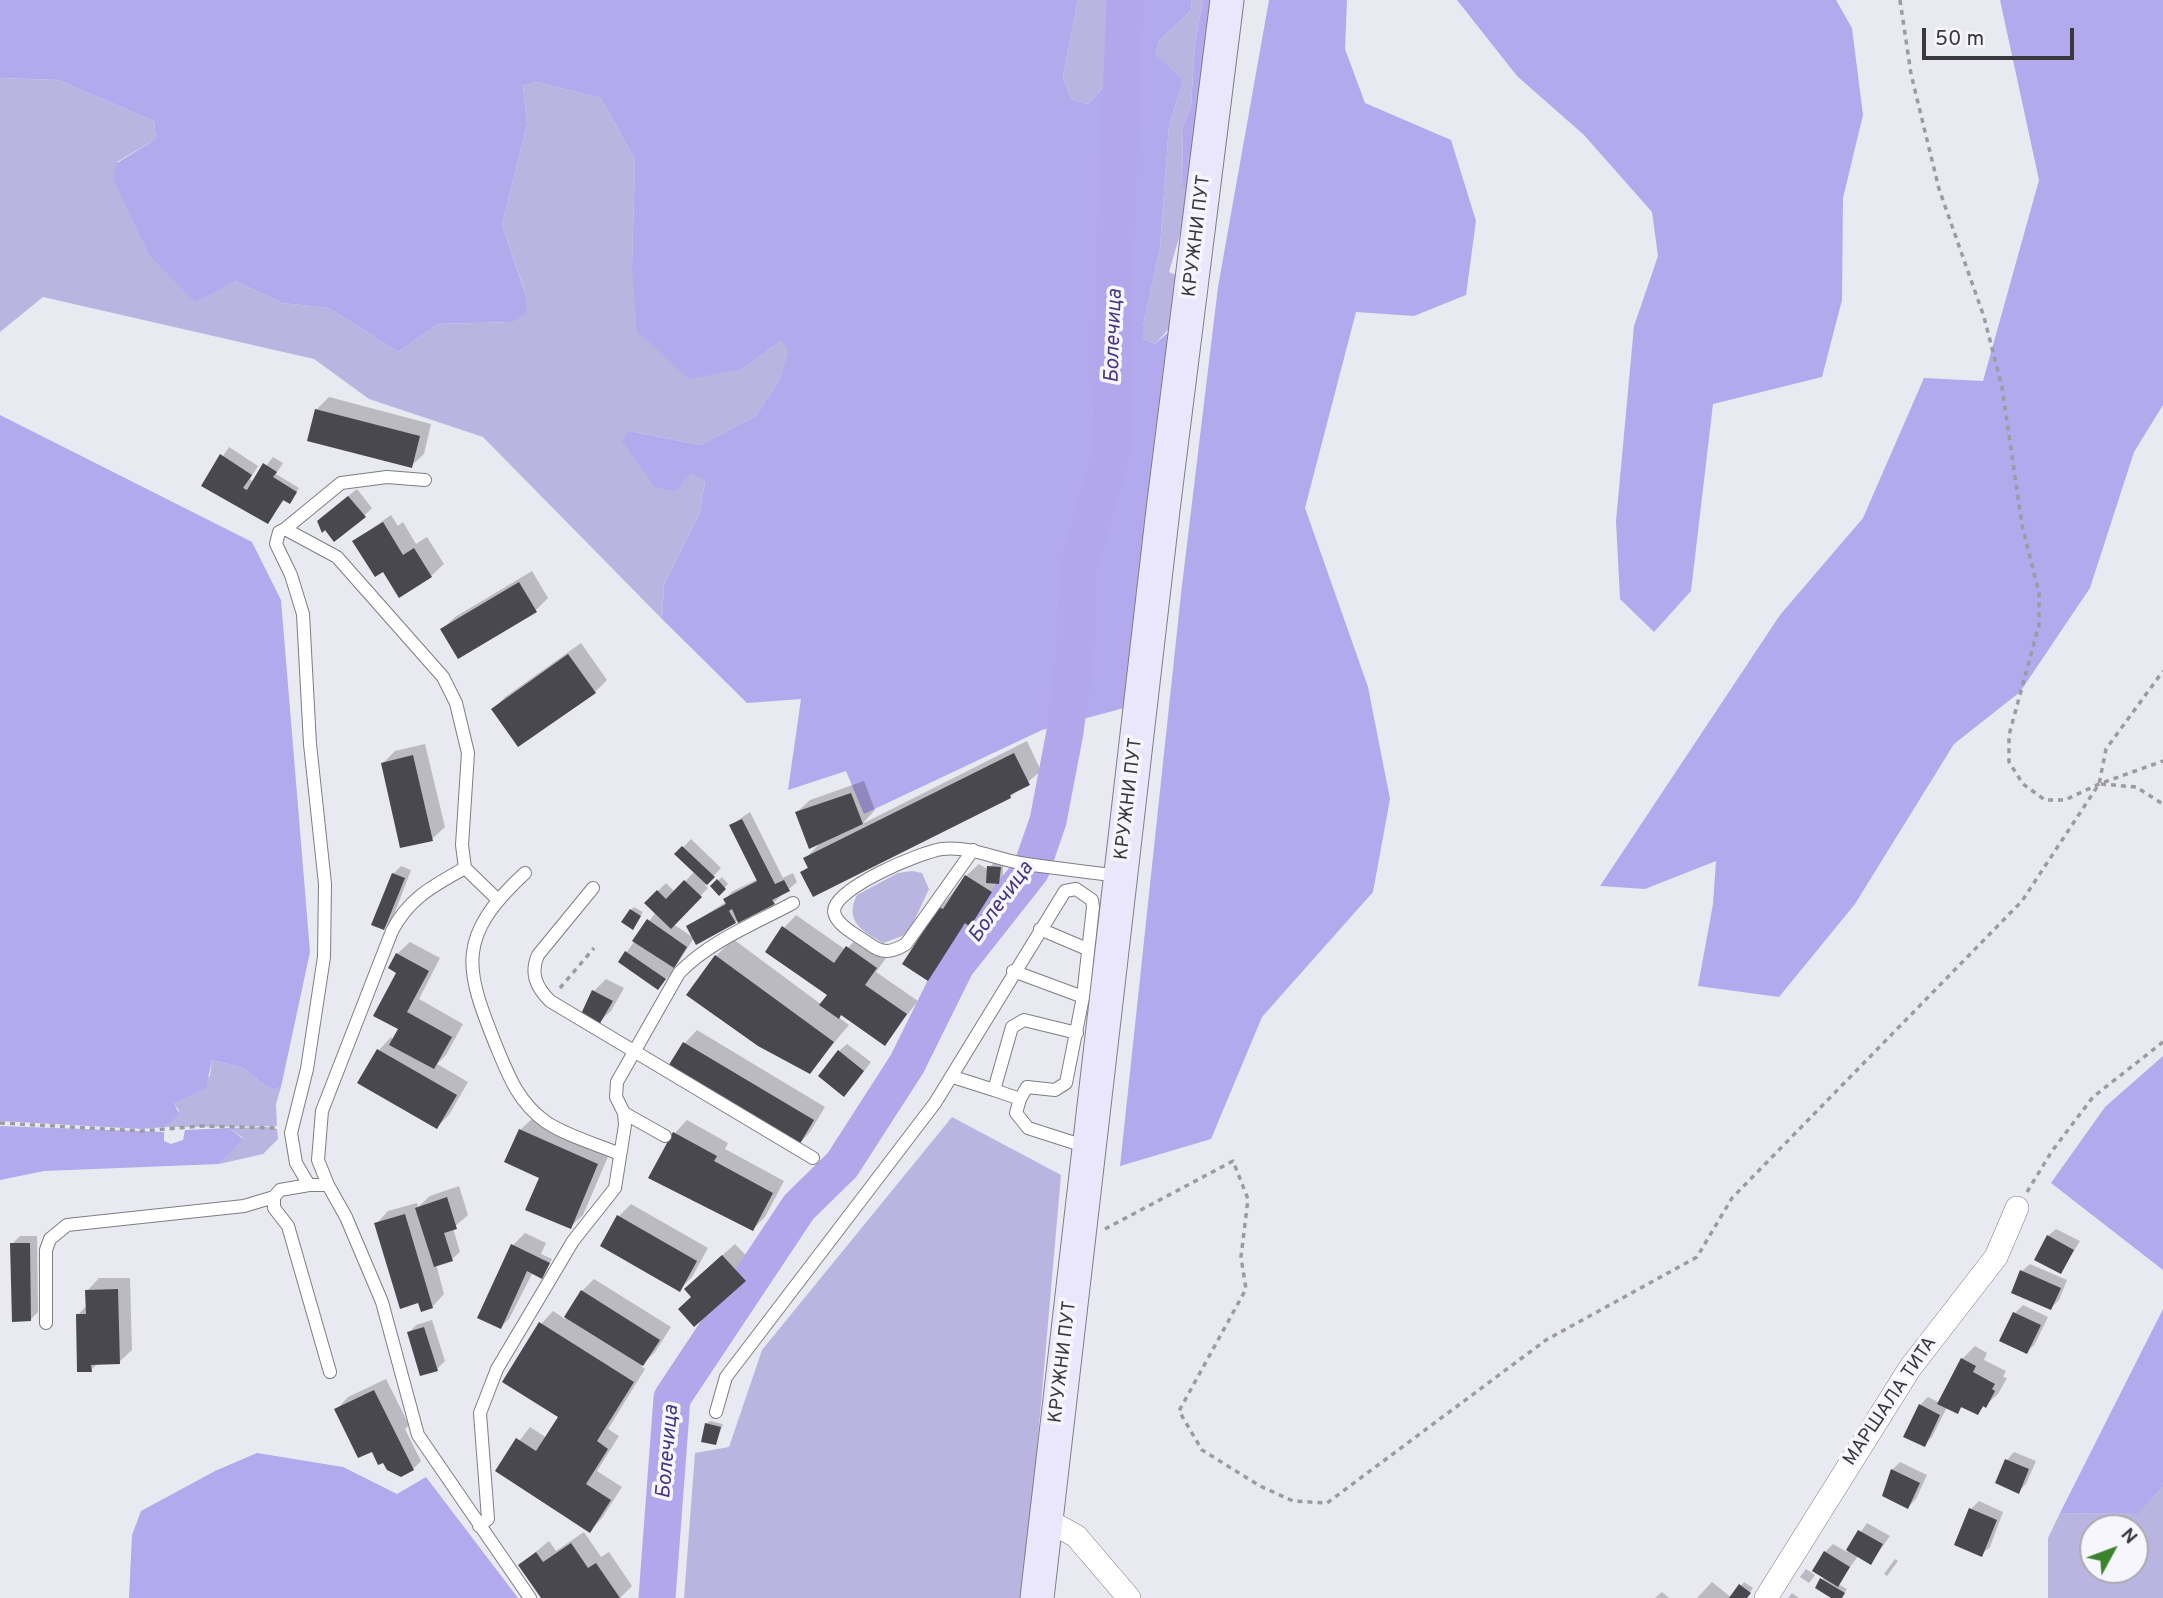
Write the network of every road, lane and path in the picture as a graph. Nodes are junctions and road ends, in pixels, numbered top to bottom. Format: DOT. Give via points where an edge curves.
graph roads {
  1 [pos="1227,0"];
  2 [pos="1900,0"];
  3 [pos="425,480"];
  4 [pos="285,529"];
  5 [pos="2163,671"];
  6 [pos="2163,761"];
  7 [pos="2099,784"];
  8 [pos="2163,804"];
  9 [pos="973,850"];
  10 [pos="465,868"];
  11 [pos="525,873"];
  12 [pos="1121,876"];
  13 [pos="593,888"];
  14 [pos="497,899"];
  15 [pos="793,903"];
  16 [pos="1040,929"];
  17 [pos="594,948"];
  18 [pos="1087,949"];
  19 [pos="1013,971"];
  20 [pos="1083,997"];
  21 [pos="550,1001"];
  22 [pos="1077,1033"];
  23 [pos="2163,1042"];
  24 [pos="634,1052"];
  25 [pos="953,1077"];
  26 [pos="995,1090"];
  27 [pos="1020,1099"];
  28 [pos="624,1113"];
  29 [pos="0,1123"];
  30 [pos="291,1133"];
  31 [pos="665,1136"];
  32 [pos="1089,1148"];
  33 [pos="620,1154"];
  34 [pos="813,1158"];
  35 [pos="309,1185"];
  36 [pos="328,1185"];
  37 [pos="274,1197"];
  38 [pos="2017,1208"];
  39 [pos="1078,1235"];
  40 [pos="46,1323"];
  41 [pos="330,1372"];
  42 [pos="716,1412"];
  43 [pos="1045,1519"];
  44 [pos="479,1526"];
  45 [pos="530,1598"];
  46 [pos="1037,1598"];
  47 [pos="1129,1598"];
  48 [pos="1766,1598"];
  1 -- 12 [label="main road, КРУЖНИ ПУТ"];
  2 -- 7 [label="path" via="1939,189 1984,317 2002,387 2022,526 2039,593 2039,625 2009,735 2009,762 2023,784 2045,800 2065,800"];
  3 -- 4 [label="lane" via="387,477 341,483"];
  4 -- 10 [label="lane" via="337,557 443,677 456,703 468,752 462,845"];
  4 -- 30 [label="lane" via="279,532 276,544 303,614 310,744 325,884 324,957 307,1069"];
  5 -- 7 [label="path" via="2106,749"];
  6 -- 7 [label="path"];
  7 -- 8 [label="path" via="2136,787"];
  7 -- 39 [label="path" via="2022,901 1732,1198 1697,1257 1546,1340 1327,1503 1293,1501 1202,1450 1179,1411 1246,1289 1241,1257 1248,1199 1234,1161 1111,1228"];
  9 -- 9 [label="lane" via="921,854 847,890 834,911 838,921 879,951 894,952 906,944"];
  9 -- 12 [label="lane" via="1018,863"];
  10 -- 14 [label="lane"];
  10 -- 36 [label="lane" via="418,895 402,911 392,931 322,1111 318,1160"];
  11 -- 14 [label="lane"];
  12 -- 32 [label="main road, КРУЖНИ ПУТ"];
  13 -- 21 [label="lane" via="533,965 541,991"];
  14 -- 33 [label="lane" via="473,951 471,974 513,1089 548,1123"];
  15 -- 24 [label="lane" via="690,961 678,973"];
  16 -- 18 [label="lane"];
  16 -- 18 [label="lane" via="1065,891 1076,888 1092,900"];
  16 -- 19 [label="lane"];
  17 -- 21 [label="path"];
  18 -- 20 [label="lane"];
  19 -- 20 [label="lane"];
  19 -- 25 [label="lane"];
  20 -- 22 [label="lane"];
  21 -- 24 [label="lane"];
  22 -- 26 [label="lane" via="1017,1022"];
  22 -- 27 [label="lane" via="1066,1083 1055,1090 1027,1087"];
  23 -- 38 [label="path" via="2093,1097"];
  24 -- 28 [label="lane" via="617,1082 616,1097"];
  24 -- 34 [label="lane"];
  25 -- 26 [label="lane"];
  25 -- 42 [label="lane" via="733,1366 720,1391"];
  26 -- 27 [label="lane"];
  27 -- 32 [label="lane" via="1016,1113 1028,1128"];
  28 -- 31 [label="lane"];
  28 -- 33 [label="lane"];
  29 -- 30 [label="path" via="142,1131 267,1126"];
  30 -- 35 [label="lane" via="296,1163"];
  32 -- 39 [label="main road, КРУЖНИ ПУТ"];
  33 -- 44 [label="lane" via="615,1188 573,1241 497,1369 480,1413 488,1519"];
  35 -- 36 [label="lane"];
  35 -- 37 [label="lane" via="280,1191"];
  36 -- 44 [label="lane" via="382,1302 418,1435"];
  37 -- 40 [label="lane" via="244,1206 67,1225 50,1239 46,1250"];
  37 -- 41 [label="lane" via="274,1208 288,1226"];
  38 -- 48 [label="street, МАРШАЛА ТИТА" via="1996,1257 1910,1368"];
  39 -- 43 [label="main road, КРУЖНИ ПУТ"];
  43 -- 46 [label="main road, КРУЖНИ ПУТ"];
  43 -- 47 [label="street" via="1076,1536"];
  44 -- 45 [label="lane"];
}
